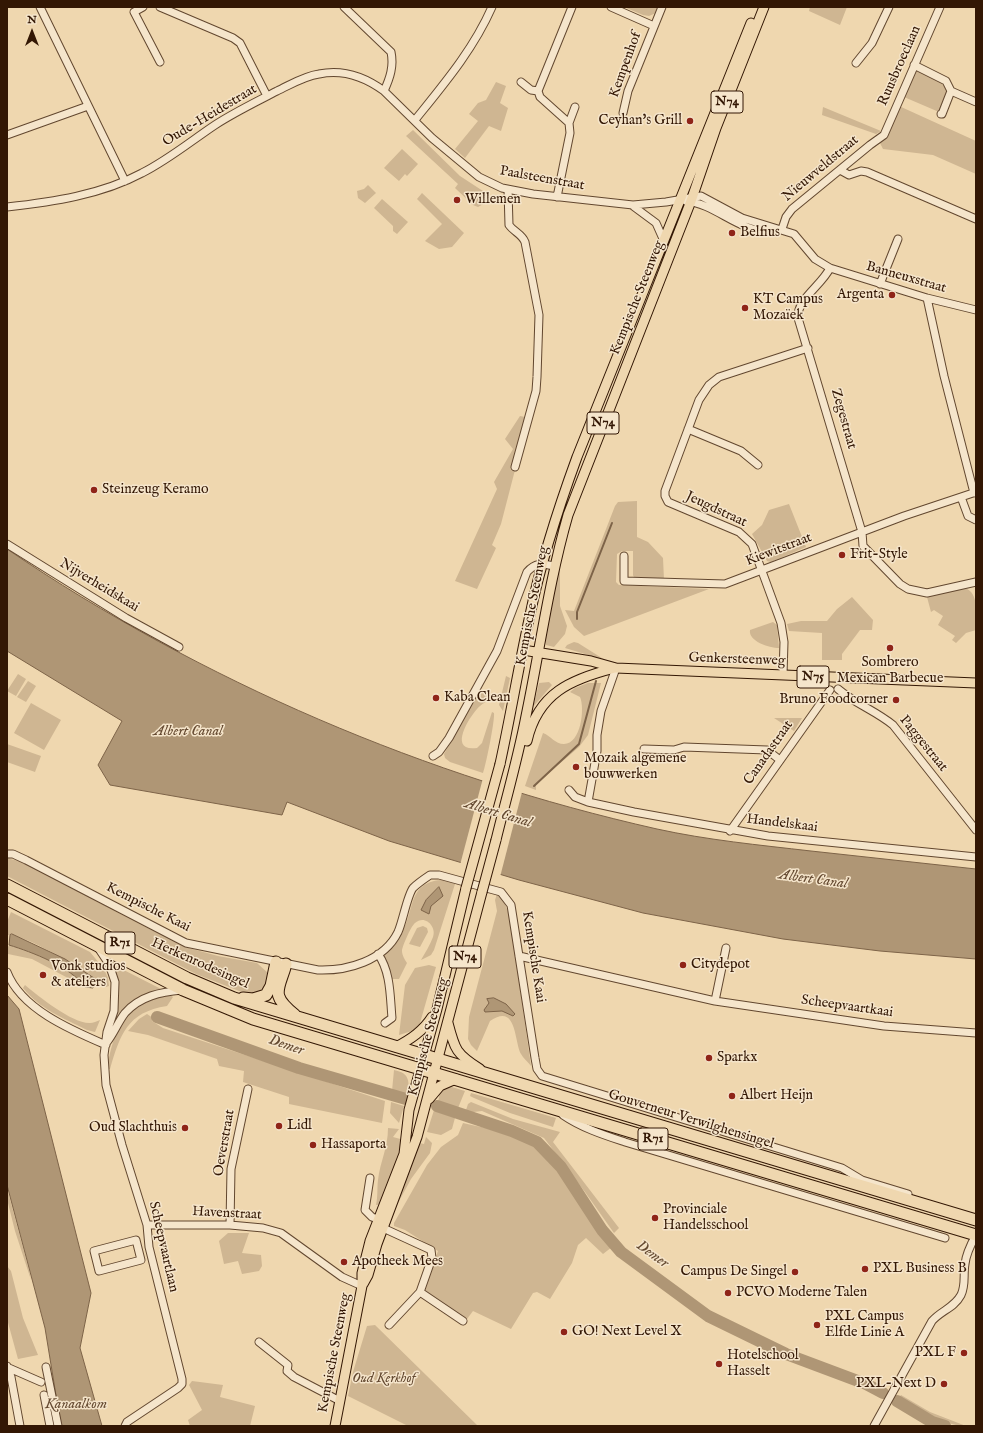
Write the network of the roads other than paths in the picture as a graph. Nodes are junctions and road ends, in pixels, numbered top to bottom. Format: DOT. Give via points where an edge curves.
graph roads {
  1 [pos="40,7"];
  2 [pos="143,7"];
  3 [pos="160,7"];
  4 [pos="344,7"];
  5 [pos="492,7"];
  6 [pos="572,7"];
  7 [pos="611,7"];
  8 [pos="662,7"];
  9 [pos="758,7"];
  10 [pos="764,7"];
  11 [pos="889,7"];
  12 [pos="940,7"];
  13 [pos="654,26"];
  14 [pos="160,62"];
  15 [pos="856,63"];
  16 [pos="914,65"];
  17 [pos="521,82"];
  18 [pos="384,91"];
  19 [pos="538,91"];
  20 [pos="951,91"];
  21 [pos="267,96"];
  22 [pos="976,102"];
  23 [pos="88,106"];
  24 [pos="575,107"];
  25 [pos="623,113"];
  26 [pos="941,114"];
  27 [pos="415,120"];
  28 [pos="569,123"];
  29 [pos="7,135"];
  30 [pos="884,135"];
  31 [pos="840,170"];
  32 [pos="125,182"];
  33 [pos="508,190"];
  34 [pos="556,197"];
  35 [pos="692,199"];
  36 [pos="680,200"];
  37 [pos="633,206"];
  38 [pos="7,207"];
  39 [pos="976,218"];
  40 [pos="782,229"];
  41 [pos="898,239"];
  42 [pos="664,241"];
  43 [pos="830,268"];
  44 [pos="880,284"];
  45 [pos="927,298"];
  46 [pos="976,310"];
  47 [pos="808,348"];
  48 [pos="688,430"];
  49 [pos="758,465"];
  50 [pos="514,467"];
  51 [pos="975,493"];
  52 [pos="961,497"];
  53 [pos="976,520"];
  54 [pos="862,532"];
  55 [pos="7,544"];
  56 [pos="624,556"];
  57 [pos="543,563"];
  58 [pos="554,566"];
  59 [pos="762,570"];
  60 [pos="976,582"];
  61 [pos="522,584"];
  62 [pos="536,591"];
  63 [pos="179,647"];
  64 [pos="523,650"];
  65 [pos="538,652"];
  66 [pos="616,668"];
  67 [pos="783,675"];
  68 [pos="976,683"];
  69 [pos="838,689"];
  70 [pos="830,690"];
  71 [pos="644,749"];
  72 [pos="433,756"];
  73 [pos="780,760"];
  74 [pos="515,768"];
  75 [pos="569,790"];
  76 [pos="588,802"];
  77 [pos="976,830"];
  78 [pos="730,831"];
  79 [pos="7,854"];
  80 [pos="976,857"];
  81 [pos="7,884"];
  82 [pos="8,899"];
  83 [pos="96,944"];
  84 [pos="726,948"];
  85 [pos="378,954"];
  86 [pos="519,956"];
  87 [pos="281,963"];
  88 [pos="7,972"];
  89 [pos="183,990"];
  90 [pos="234,998"];
  91 [pos="715,1002"];
  92 [pos="437,1009"];
  93 [pos="300,1019"];
  94 [pos="448,1022"];
  95 [pos="385,1023"];
  96 [pos="976,1032"];
  97 [pos="106,1044"];
  98 [pos="396,1047"];
  99 [pos="425,1056"];
  100 [pos="535,1058"];
  101 [pos="438,1060"];
  102 [pos="420,1069"];
  103 [pos="434,1073"];
  104 [pos="487,1074"];
  105 [pos="456,1079"];
  106 [pos="248,1089"];
  107 [pos="430,1096"];
  108 [pos="557,1110"];
  109 [pos="411,1141"];
  110 [pos="370,1178"];
  111 [pos="818,1188"];
  112 [pos="803,1195"];
  113 [pos="937,1208"];
  114 [pos="976,1220"];
  115 [pos="382,1223"];
  116 [pos="147,1224"];
  117 [pos="230,1225"];
  118 [pos="976,1235"];
  119 [pos="945,1238"];
  120 [pos="94,1251"];
  121 [pos="362,1286"];
  122 [pos="420,1292"];
  123 [pos="463,1321"];
  124 [pos="389,1325"];
  125 [pos="259,1342"];
  126 [pos="8,1367"];
  127 [pos="46,1367"];
  128 [pos="42,1382"];
  129 [pos="44,1395"];
  130 [pos="340,1402"];
  131 [pos="20,1426"];
  132 [pos="50,1426"];
  133 [pos="58,1426"];
  134 [pos="125,1426"];
  135 [pos="335,1426"];
  136 [pos="874,1426"];
  1 -- 23 [label="street"];
  2 -- 14 [label="street" via="134,12"];
  3 -- 21 [label="street" via="240,43"];
  4 -- 18 [label="street" via="391,52 392,69"];
  5 -- 27 [label="street" via="461,63"];
  6 -- 19 [label="street"];
  7 -- 13 [label="street, Kempenhof"];
  8 -- 13 [label="street, Kempenhof"];
  9 -- 36 [label="main road, Kempische Steenweg / N74"];
  10 -- 35 [label="main road, Kempische Steenweg / N74" via="716,128"];
  11 -- 15 [label="street" via="872,44"];
  12 -- 16 [label="street, Ruusbroeclaan"];
  13 -- 25 [label="street, Kempenhof" via="628,91"];
  16 -- 20 [label="street" via="946,81"];
  16 -- 30 [label="street, Ruusbroeclaan"];
  17 -- 19 [label="street" via="531,90"];
  18 -- 21 [label="street, Oude-Heidestraat" via="360,77 332,73 303,78"];
  18 -- 27 [label="street, Oude-Heidestraat"];
  19 -- 28 [label="street" via="540,97"];
  20 -- 22 [label="street"];
  20 -- 26 [label="street"];
  21 -- 32 [label="street, Oude-Heidestraat"];
  23 -- 29 [label="street"];
  23 -- 32 [label="street"];
  24 -- 28 [label="street"];
  27 -- 33 [label="street, Paalsteenstraat" via="479,177"];
  28 -- 34 [label="street" via="570,133"];
  30 -- 31 [label="street, Nieuwveldstraat"];
  31 -- 39 [label="street" via="849,175 867,172"];
  31 -- 40 [label="street, Nieuwveldstraat" via="792,209"];
  32 -- 38 [label="street, Oude-Heidestraat" via="63,199"];
  33 -- 34 [label="street, Paalsteenstraat"];
  33 -- 50 [label="street" via="509,225 512,230 523,236 539,315 536,391"];
  34 -- 37 [label="street, Paalsteenstraat"];
  35 -- 36 [label="street, Paalsteenstraat"];
  35 -- 40 [label="street" via="743,226 771,231"];
  35 -- 58 [label="main road, Kempische Steenweg / N74" via="588,460 568,514"];
  36 -- 37 [label="street, Paalsteenstraat"];
  36 -- 42 [label="main road, Kempische Steenweg / N74"];
  37 -- 42 [label="street, Paalsteenstraat" via="656,223"];
  40 -- 43 [label="street, Banneuxstraat" via="794,234 814,259"];
  41 -- 44 [label="street"];
  42 -- 57 [label="main road, Kempische Steenweg / N74" via="577,457 552,526"];
  43 -- 44 [label="street, Banneuxstraat"];
  43 -- 47 [label="street, Zegestraat" via="825,279 803,301 798,313"];
  44 -- 45 [label="street, Banneuxstraat"];
  45 -- 46 [label="street, Banneuxstraat"];
  45 -- 51 [label="street" via="944,376"];
  47 -- 48 [label="street, Jeugdstraat" via="719,377 709,385 699,400"];
  47 -- 54 [label="street, Zegestraat"];
  48 -- 49 [label="street" via="741,451"];
  48 -- 59 [label="street, Jeugdstraat" via="665,491 668,502 739,532 752,544"];
  51 -- 52 [label="street, Kiewitstraat"];
  52 -- 53 [label="street" via="968,516"];
  52 -- 54 [label="street, Kiewitstraat"];
  54 -- 59 [label="street, Kiewitstraat"];
  54 -- 60 [label="street, Zegestraat" via="863,546 908,589 927,593"];
  55 -- 63 [label="street, Nijverheidskaai" via="126,618"];
  56 -- 59 [label="street, Kiewitstraat" via="624,581 719,585"];
  57 -- 58 [label="street"];
  57 -- 61 [label="street, Kempische Steenweg" via="532,566"];
  57 -- 62 [label="main road, Kempische Steenweg / N74"];
  58 -- 65 [label="main road, Kempische Steenweg / N74"];
  59 -- 67 [label="street" via="781,623 784,642"];
  61 -- 62 [label="street" via="529,581 533,583"];
  61 -- 72 [label="street, Kempische Steenweg" via="497,651 448,738 439,752"];
  62 -- 64 [label="main road, Kempische Steenweg / N74"];
  64 -- 65 [label="main road, Genkersteenweg / N75"];
  64 -- 92 [label="main road, Kempische Steenweg / N74, bridge" via="500,764 466,888"];
  65 -- 66 [label="main road, Genkersteenweg / N75"];
  65 -- 74 [label="main road, Kempische Steenweg / N74"];
  66 -- 67 [label="main road, Genkersteenweg / N75"];
  66 -- 74 [label="main road, Genkersteenweg / N75" via="578,679 565,685 546,700 532,723 525,750"];
  66 -- 76 [label="street" via="601,711"];
  67 -- 68 [label="main road, Genkersteenweg / N75"];
  69 -- 77 [label="street, Paggestraat" via="893,725"];
  70 -- 73 [label="street, Canadastraat"];
  71 -- 73 [label="street" via="674,750 684,747 767,750"];
  73 -- 78 [label="street, Canadastraat"];
  74 -- 94 [label="main road, Kempische Steenweg / N74, bridge"];
  75 -- 76 [label="street, Handelskaai" via="576,797"];
  76 -- 78 [label="street, Handelskaai"];
  78 -- 80 [label="street, Handelskaai" via="804,841"];
  79 -- 87 [label="street, Kempische Kaai" via="26,860 186,943"];
  81 -- 90 [label="highway, Herkenrodesingel / R71" via="186,978"];
  82 -- 83 [label="highway, Herkenrodesingel / R71"];
  83 -- 89 [label="highway, Herkenrodesingel / R71"];
  83 -- 97 [label="street" via="109,964 115,982 114,1011"];
  84 -- 91 [label="street"];
  85 -- 86 [label="street, Kempische Kaai" via="398,933 412,890 430,875 439,875 501,892 511,905"];
  85 -- 87 [label="street, Kempische Kaai" via="352,967 336,971"];
  85 -- 95 [label="street" via="386,967 392,1018"];
  86 -- 91 [label="street, Scheepvaartkaai"];
  86 -- 100 [label="street, Kempische Kaai"];
  87 -- 90 [label="highway" via="266,995"];
  87 -- 93 [label="highway" via="278,992 286,1008"];
  88 -- 97 [label="street" via="17,990 43,1013"];
  89 -- 97 [label="street" via="147,997 134,1004 124,1014"];
  89 -- 102 [label="highway, Herkenrodesingel / R71" via="253,1019"];
  90 -- 93 [label="highway, Herkenrodesingel / R71"];
  91 -- 96 [label="street, Scheepvaartkaai" via="884,1026"];
  92 -- 98 [label="main road" via="427,1026 413,1038"];
  92 -- 99 [label="main road, Kempische Steenweg / N74"];
  93 -- 98 [label="highway, Herkenrodesingel / R71"];
  94 -- 101 [label="main road, Kempische Steenweg / N74"];
  94 -- 104 [label="main road" via="455,1050 466,1061"];
  97 -- 116 [label="street, Scheepvaartlaan" via="104,1072 111,1107"];
  98 -- 99 [label="highway, Herkenrodesingel / R71"];
  99 -- 101 [label="highway, Herkenrodesingel / R71"];
  99 -- 102 [label="main road, Kempische Steenweg / N74"];
  100 -- 113 [label="street, Gouverneur Verwilghensingel" via="539,1073 547,1079 842,1168 862,1180 929,1201"];
  101 -- 103 [label="main road, Kempische Steenweg / N74"];
  101 -- 104 [label="highway, Gouverneur Verwilghensingel / R71"];
  102 -- 103 [label="highway, Gouverneur Verwilghensingel / R71"];
  102 -- 109 [label="main road, Kempische Steenweg / N74" via="409,1110"];
  103 -- 105 [label="highway, Gouverneur Verwilghensingel / R71"];
  103 -- 107 [label="main road, Kempische Steenweg / N74"];
  104 -- 113 [label="highway, Gouverneur Verwilghensingel / R71"];
  105 -- 107 [label="main road" via="440,1086"];
  105 -- 108 [label="highway, Gouverneur Verwilghensingel / R71"];
  106 -- 117 [label="street, Oeverstraat" via="231,1169"];
  107 -- 109 [label="main road, Kempische Steenweg / N74"];
  108 -- 111 [label="highway, Gouverneur Verwilghensingel / R71"];
  108 -- 112 [label="street, Gouverneur Verwilghensingel" via="594,1132"];
  109 -- 115 [label="main road, Kempische Steenweg / N74"];
  110 -- 115 [label="street" via="366,1210"];
  111 -- 112 [label="street"];
  111 -- 118 [label="highway, Gouverneur Verwilghensingel / R71"];
  112 -- 119 [label="street, Gouverneur Verwilghensingel"];
  113 -- 114 [label="highway, Gouverneur Verwilghensingel / R71"];
  115 -- 121 [label="main road, Kempische Steenweg / N74" via="368,1275"];
  115 -- 122 [label="street" via="431,1250 432,1258"];
  116 -- 117 [label="street, Havenstraat"];
  116 -- 134 [label="street, Scheepvaartlaan" via="149,1247 182,1382 178,1388 127,1422"];
  117 -- 121 [label="street, Havenstraat" via="263,1228 281,1233 342,1276"];
  118 -- 136 [label="street" via="965,1265 965,1283 961,1295 952,1307 941,1311 932,1321"];
  120 -- 120 [label="street" via="136,1240 141,1260 99,1271"];
  121 -- 130 [label="main road, Kempische Steenweg / N74"];
  122 -- 123 [label="street"];
  122 -- 124 [label="street"];
  125 -- 130 [label="street" via="288,1365 287,1372"];
  126 -- 128 [label="street"];
  126 -- 131 [label="street"];
  127 -- 133 [label="street"];
  129 -- 132 [label="street"];
  130 -- 135 [label="main road, Kempische Steenweg / N74"];
}
